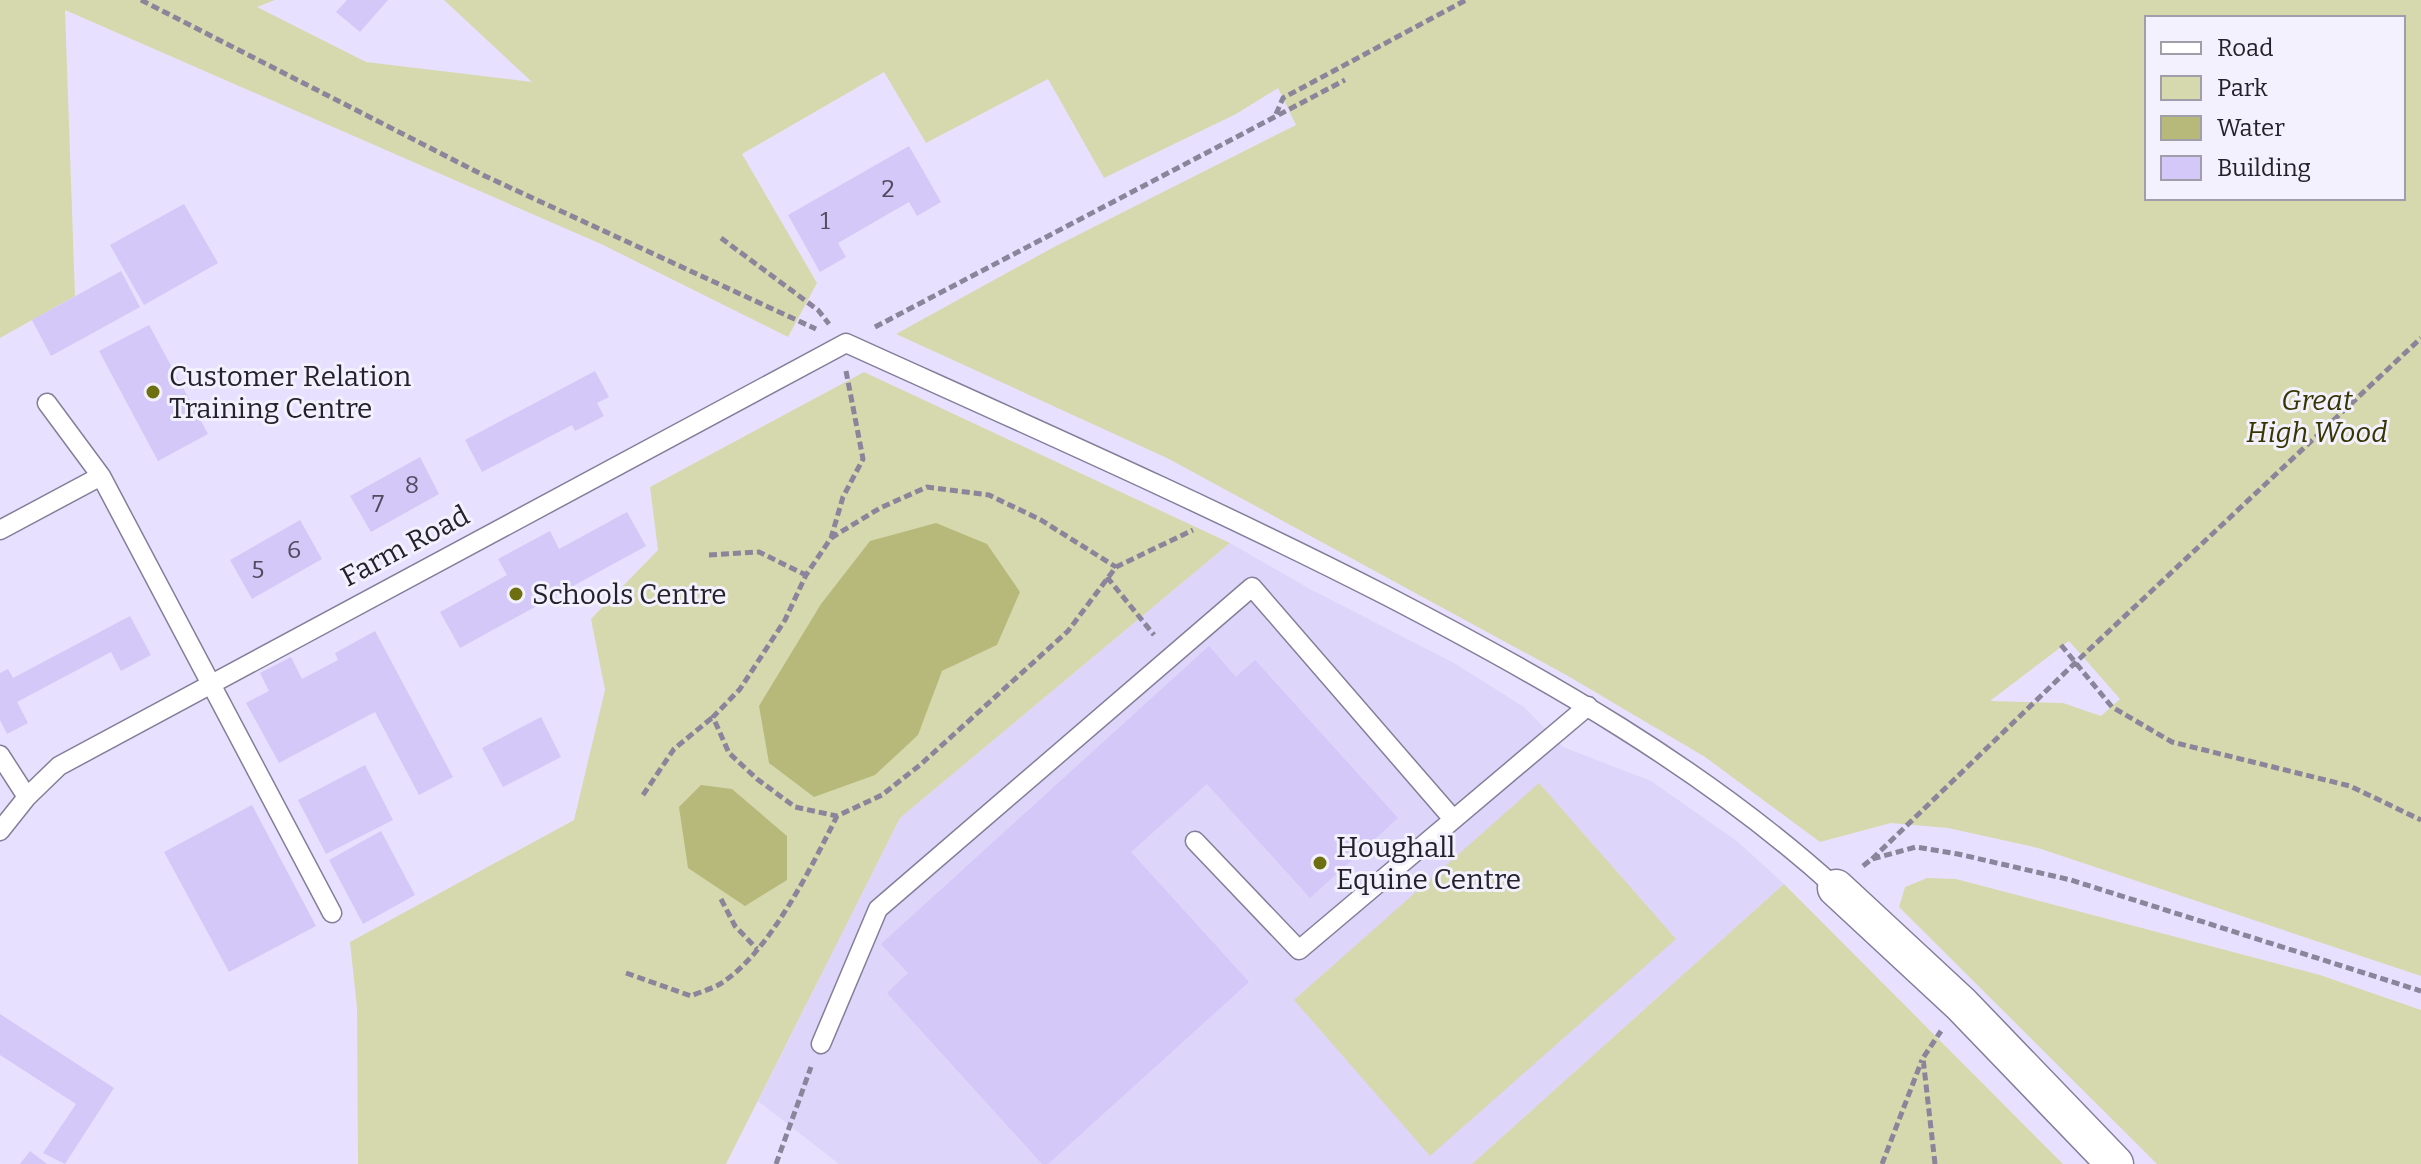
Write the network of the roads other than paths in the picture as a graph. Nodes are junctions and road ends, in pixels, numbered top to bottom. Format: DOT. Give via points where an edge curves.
graph roads {
  1 [pos="47,403"];
  2 [pos="101,476"];
  3 [pos="0,530"];
  4 [pos="212,681"];
  5 [pos="1588,706"];
  6 [pos="0,755"];
  7 [pos="27,797"];
  8 [pos="1453,819"];
  9 [pos="4,826"];
  10 [pos="1195,841"];
  11 [pos="1836,888"];
  12 [pos="332,913"];
  13 [pos="821,1044"];
  14 [pos="2115,1164"];
  1 -- 2 [label="lane"];
  2 -- 3 [label="lane"];
  2 -- 4 [label="lane"];
  4 -- 5 [label="lane, Farm Road" via="846,343 1221,512 1463,635"];
  4 -- 7 [label="lane, Farm Road" via="59,766"];
  4 -- 12 [label="lane"];
  5 -- 8 [label="lane"];
  5 -- 11 [label="lane" via="1761,823"];
  6 -- 7 [label="lane"];
  7 -- 9 [label="lane, Farm Road"];
  8 -- 10 [label="lane" via="1299,950"];
  8 -- 13 [label="lane" via="1252,587 878,909"];
  11 -- 14 [label="street" via="1961,1004"];
}
